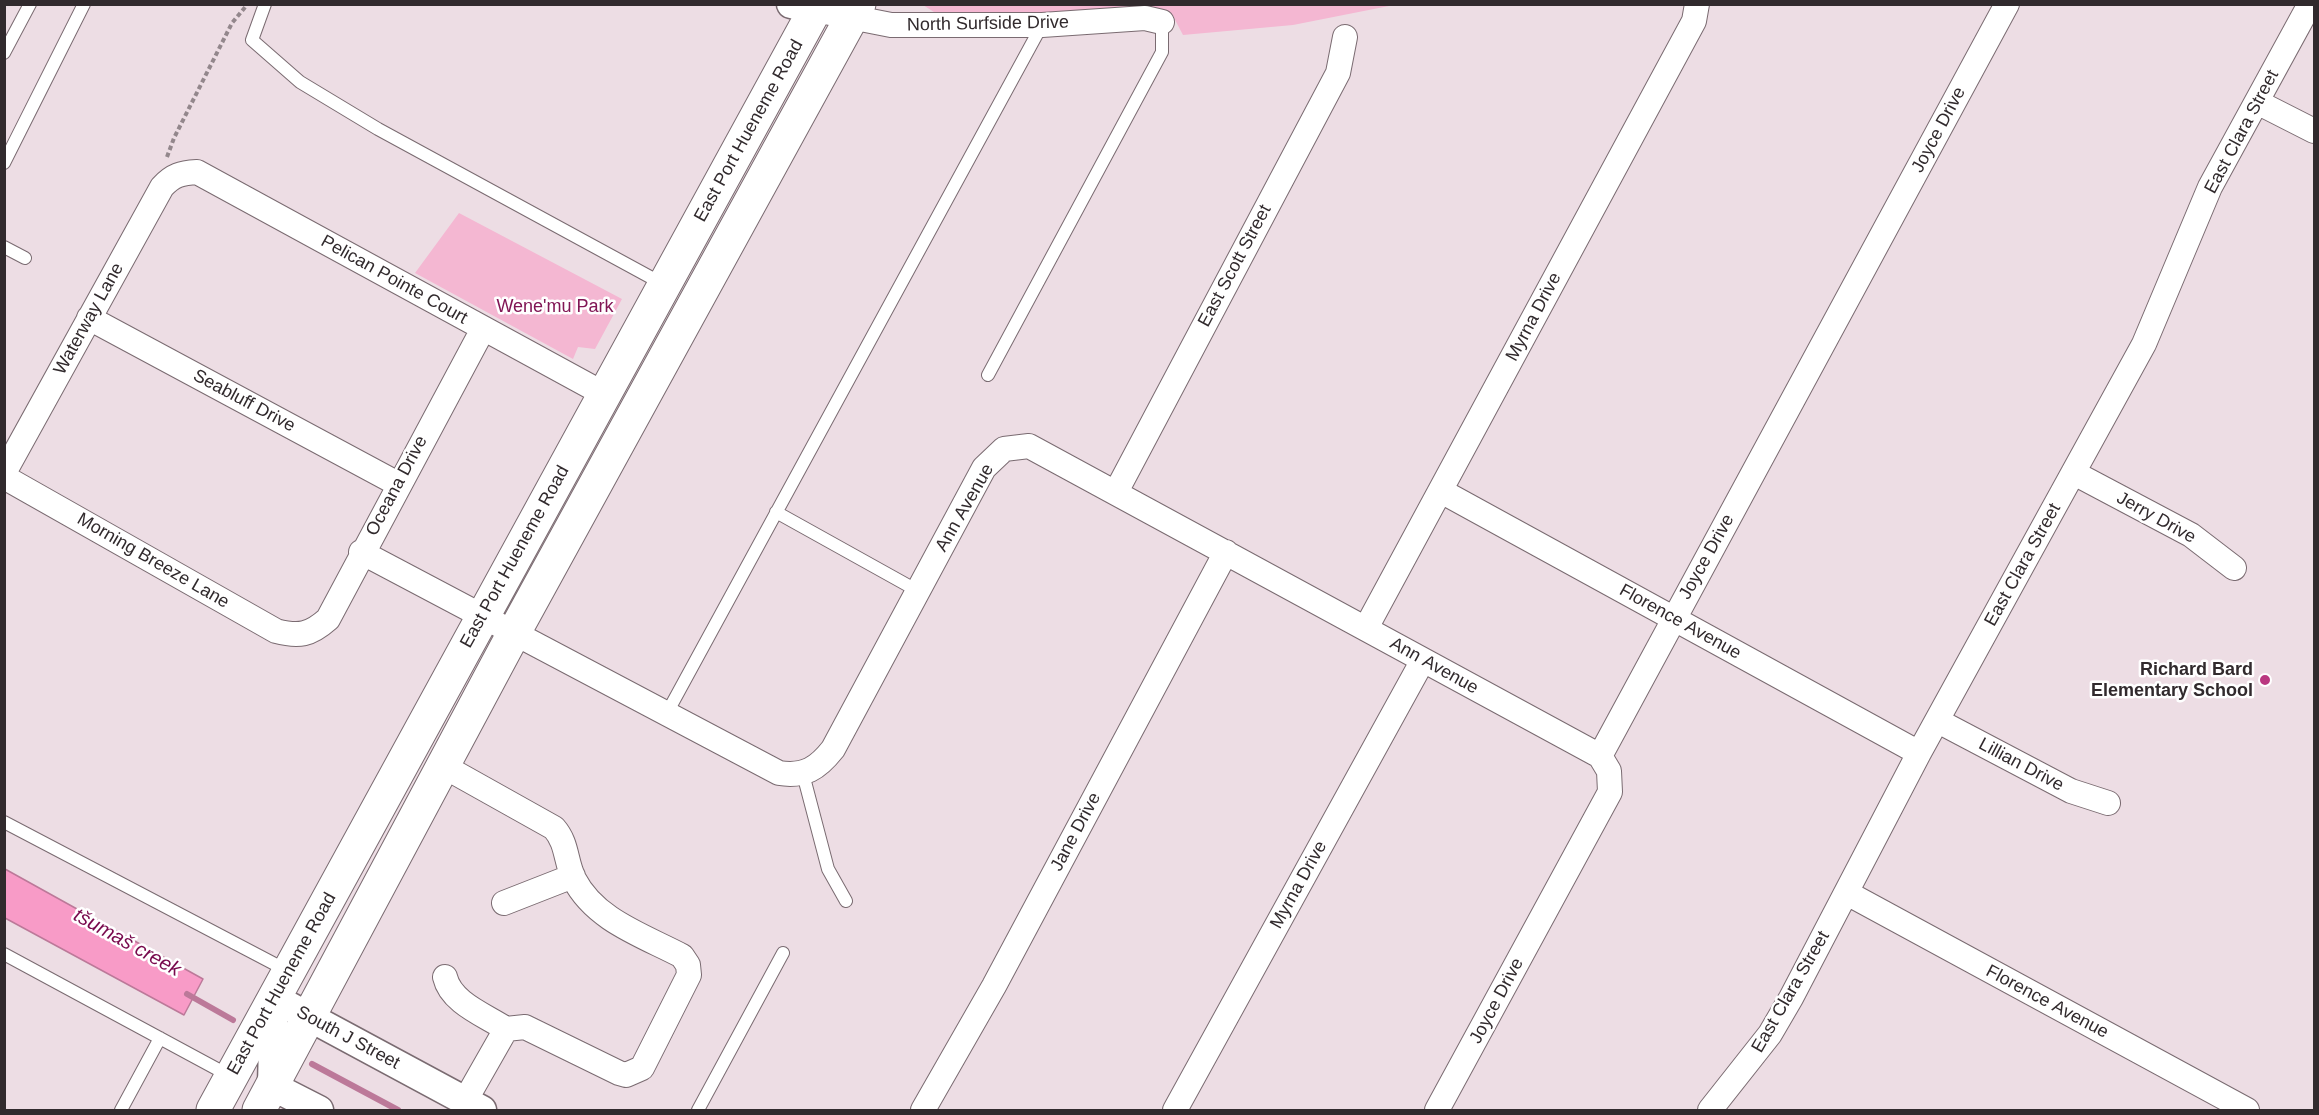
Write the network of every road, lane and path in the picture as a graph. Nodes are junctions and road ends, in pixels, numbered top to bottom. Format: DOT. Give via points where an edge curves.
graph roads {
  1 [pos="30,4"];
  2 [pos="84,4"];
  3 [pos="248,4"];
  4 [pos="266,4"];
  5 [pos="1215,4"];
  6 [pos="1275,4"];
  7 [pos="1697,4"];
  8 [pos="2007,4"];
  9 [pos="2310,4"];
  10 [pos="808,6"];
  11 [pos="855,11"];
  12 [pos="1162,22"];
  13 [pos="1042,25"];
  14 [pos="1346,37"];
  15 [pos="4,53"];
  16 [pos="2259,102"];
  17 [pos="2314,131"];
  18 [pos="4,163"];
  19 [pos="176,175"];
  20 [pos="4,247"];
  21 [pos="25,258"];
  22 [pos="664,284"];
  23 [pos="89,318"];
  24 [pos="483,329"];
  25 [pos="988,375"];
  26 [pos="604,394"];
  27 [pos="2074,473"];
  28 [pos="4,475"];
  29 [pos="398,484"];
  30 [pos="1116,492"];
  31 [pos="1441,492"];
  32 [pos="776,512"];
  33 [pos="361,552"];
  34 [pos="1226,552"];
  35 [pos="2234,568"];
  36 [pos="918,591"];
  37 [pos="484,615"];
  38 [pos="1674,618"];
  39 [pos="1366,628"];
  40 [pos="516,632"];
  41 [pos="305,635"];
  42 [pos="1423,660"];
  43 [pos="667,712"];
  44 [pos="1938,721"];
  45 [pos="1919,753"];
  46 [pos="1599,756"];
  47 [pos="445,767"];
  48 [pos="803,774"];
  49 [pos="2108,803"];
  50 [pos="4,822"];
  51 [pos="573,876"];
  52 [pos="1847,893"];
  53 [pos="846,901"];
  54 [pos="504,903"];
  55 [pos="783,953"];
  56 [pos="4,954"];
  57 [pos="445,977"];
  58 [pos="282,985"];
  59 [pos="308,1016"];
  60 [pos="506,1029"];
  61 [pos="160,1038"];
  62 [pos="231,1077"];
  63 [pos="265,1098"];
  64 [pos="474,1106"];
  65 [pos="121,1110"];
  66 [pos="213,1110"];
  67 [pos="238,1110"];
  68 [pos="319,1110"];
  69 [pos="698,1110"];
  70 [pos="923,1110"];
  71 [pos="1174,1110"];
  72 [pos="1437,1110"];
  73 [pos="1710,1110"];
  74 [pos="2247,1110"];
  1 -- 15 [label="lane"];
  2 -- 18 [label="lane"];
  3 -- 19 [label="path" via="232,23 174,138 165,164"];
  4 -- 22 [label="lane" via="252,40 300,82 387,135"];
  5 -- 6 [label="path"];
  7 -- 31 [label="street, Myrna Drive" via="1694,21"];
  8 -- 38 [label="street, Joyce Drive"];
  9 -- 16 [label="street, East Clara Street"];
  10 -- 11 [label="street, North Surfside Drive"];
  10 -- 22 [label="main road, East Port Hueneme Road"];
  11 -- 13 [label="street, North Surfside Drive" via="891,25"];
  11 -- 40 [label="main road, East Port Hueneme Road"];
  12 -- 13 [label="street, North Surfside Drive" via="1145,18"];
  12 -- 25 [label="lane" via="1162,52"];
  13 -- 32 [label="lane"];
  14 -- 30 [label="street, East Scott Street" via="1338,73"];
  16 -- 17 [label="street"];
  16 -- 27 [label="street, East Clara Street" via="2211,188 2144,344"];
  19 -- 23 [label="street, Waterway Lane" via="162,187"];
  19 -- 24 [label="street, Pelican Pointe Court" via="197,172"];
  20 -- 21 [label="lane"];
  22 -- 26 [label="main road, East Port Hueneme Road"];
  23 -- 28 [label="street, Waterway Lane"];
  23 -- 29 [label="street, Seabluff Drive"];
  24 -- 26 [label="street, Pelican Pointe Court"];
  24 -- 29 [label="street, Oceana Drive"];
  26 -- 37 [label="main road, East Port Hueneme Road"];
  27 -- 35 [label="street, Jerry Drive" via="2191,535"];
  27 -- 44 [label="street, East Clara Street"];
  28 -- 41 [label="street, Morning Breeze Lane" via="276,632"];
  29 -- 33 [label="street, Oceana Drive"];
  30 -- 34 [label="street, Ann Avenue"];
  30 -- 36 [label="street, Ann Avenue" via="1029,446 1004,449 984,468"];
  31 -- 38 [label="street, Florence Avenue"];
  31 -- 39 [label="street, Myrna Drive"];
  32 -- 36 [label="lane"];
  32 -- 43 [label="lane"];
  33 -- 37 [label="street"];
  33 -- 41 [label="street, Oceana Drive" via="328,619"];
  34 -- 39 [label="street, Ann Avenue"];
  34 -- 70 [label="street, Jane Drive" via="994,987"];
  36 -- 48 [label="street, Ann Avenue" via="833,749 820,765"];
  37 -- 40 [label="street"];
  37 -- 58 [label="main road, East Port Hueneme Road"];
  38 -- 45 [label="street, Florence Avenue"];
  38 -- 46 [label="street, Joyce Drive"];
  39 -- 42 [label="street, Ann Avenue"];
  40 -- 43 [label="street"];
  40 -- 47 [label="main road, East Port Hueneme Road"];
  42 -- 46 [label="street, Ann Avenue"];
  42 -- 71 [label="street, Myrna Drive"];
  43 -- 48 [label="street" via="780,773"];
  44 -- 45 [label="street, East Clara Street"];
  44 -- 49 [label="street, Lillian Drive" via="2071,791"];
  45 -- 52 [label="street, East Clara Street"];
  46 -- 72 [label="street, Joyce Drive" via="1609,771 1610,792"];
  47 -- 51 [label="street" via="554,828 567,848"];
  47 -- 59 [label="main road, East Port Hueneme Road"];
  48 -- 53 [label="lane" via="828,869"];
  50 -- 58 [label="lane"];
  51 -- 54 [label="street"];
  51 -- 60 [label="street" via="585,898 603,915 682,956 688,965 686,983 636,1073 619,1073 525,1026"];
  52 -- 73 [label="street, East Clara Street" via="1770,1034"];
  52 -- 74 [label="street, Florence Avenue"];
  55 -- 69 [label="lane"];
  56 -- 61 [label="lane"];
  57 -- 60 [label="street" via="456,997"];
  58 -- 59 [label="street, South J Street"];
  58 -- 62 [label="main road, East Port Hueneme Road"];
  58 -- 63 [label="street, South J Street"];
  59 -- 63 [label="main road, East Port Hueneme Road"];
  59 -- 64 [label="street, South J Street"];
  60 -- 64 [label="street"];
  61 -- 62 [label="lane"];
  61 -- 65 [label="lane"];
  62 -- 66 [label="main road, East Port Hueneme Road"];
  62 -- 67 [label="main road"];
  63 -- 68 [label="street"];
}
